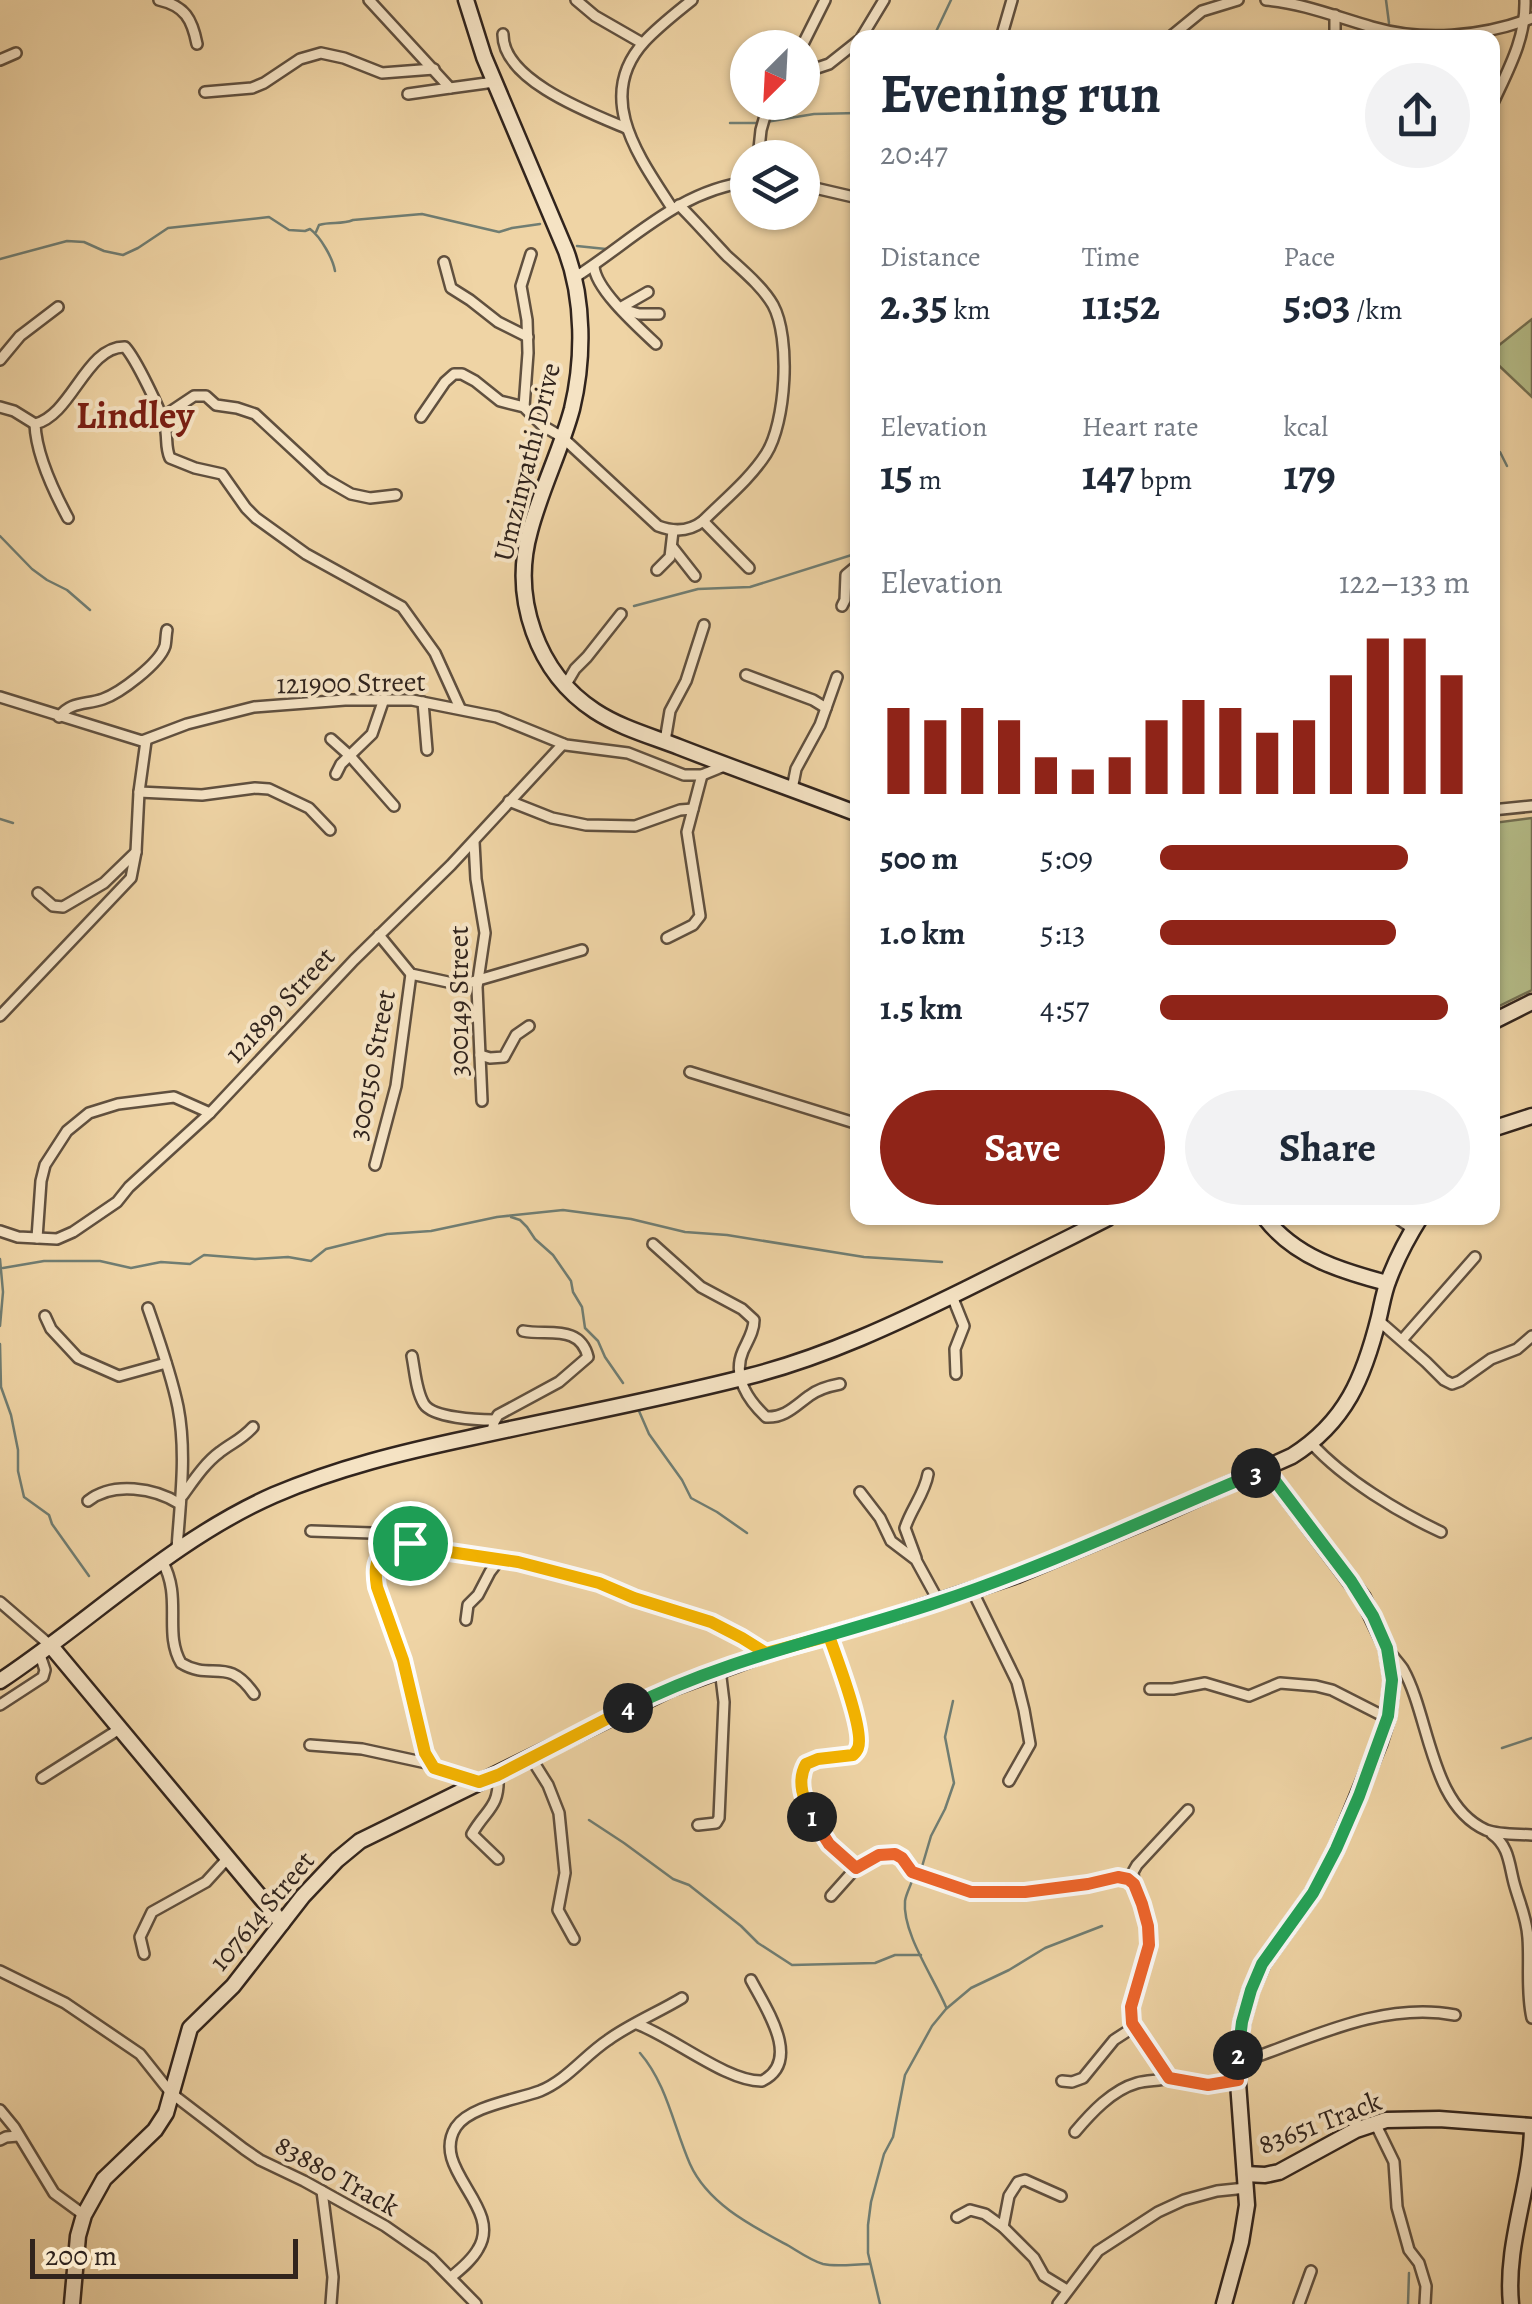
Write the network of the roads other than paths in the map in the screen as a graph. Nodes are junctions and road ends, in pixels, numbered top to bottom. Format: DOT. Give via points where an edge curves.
graph roads {
  1 [pos="159,0"];
  2 [pos="466,0"];
  3 [pos="576,0"];
  4 [pos="692,0"];
  5 [pos="825,0"];
  6 [pos="884,0"];
  7 [pos="1012,0"];
  8 [pos="1238,0"];
  9 [pos="1266,0"];
  10 [pos="1525,0"];
  11 [pos="371,3"];
  12 [pos="1335,16"];
  13 [pos="1529,19"];
  14 [pos="1366,25"];
  15 [pos="810,30"];
  16 [pos="865,30"];
  17 [pos="1004,30"];
  18 [pos="1179,30"];
  19 [pos="1335,30"];
  20 [pos="1366,30"];
  21 [pos="1387,30"];
  22 [pos="1490,30"];
  23 [pos="503,34"];
  24 [pos="642,43"];
  25 [pos="197,44"];
  26 [pos="850,46"];
  27 [pos="16,52"];
  28 [pos="0,60"];
  29 [pos="820,67"];
  30 [pos="434,69"];
  31 [pos="494,82"];
  32 [pos="1500,87"];
  33 [pos="450,88"];
  34 [pos="206,92"];
  35 [pos="408,94"];
  36 [pos="626,128"];
  37 [pos="730,186"];
  38 [pos="820,189"];
  39 [pos="850,196"];
  40 [pos="676,206"];
  41 [pos="531,254"];
  42 [pos="444,262"];
  43 [pos="594,266"];
  44 [pos="574,278"];
  45 [pos="648,292"];
  46 [pos="58,307"];
  47 [pos="620,308"];
  48 [pos="659,314"];
  49 [pos="528,337"];
  50 [pos="656,344"];
  51 [pos="0,360"];
  52 [pos="0,407"];
  53 [pos="524,408"];
  54 [pos="421,417"];
  55 [pos="161,418"];
  56 [pos="35,424"];
  57 [pos="562,437"];
  58 [pos="396,495"];
  59 [pos="68,518"];
  60 [pos="703,521"];
  61 [pos="673,531"];
  62 [pos="673,548"];
  63 [pos="749,568"];
  64 [pos="657,570"];
  65 [pos="850,571"];
  66 [pos="695,576"];
  67 [pos="842,606"];
  68 [pos="620,614"];
  69 [pos="704,625"];
  70 [pos="167,630"];
  71 [pos="746,675"];
  72 [pos="837,678"];
  73 [pos="565,686"];
  74 [pos="0,697"];
  75 [pos="384,699"];
  76 [pos="423,702"];
  77 [pos="460,708"];
  78 [pos="826,708"];
  79 [pos="59,717"];
  80 [pos="331,739"];
  81 [pos="146,741"];
  82 [pos="664,741"];
  83 [pos="563,744"];
  84 [pos="427,750"];
  85 [pos="350,756"];
  86 [pos="726,766"];
  87 [pos="336,774"];
  88 [pos="702,775"];
  89 [pos="792,790"];
  90 [pos="139,792"];
  91 [pos="509,801"];
  92 [pos="394,806"];
  93 [pos="1532,806"];
  94 [pos="693,808"];
  95 [pos="1500,809"];
  96 [pos="850,811"];
  97 [pos="330,830"];
  98 [pos="474,842"];
  99 [pos="136,852"];
  100 [pos="38,893"];
  101 [pos="379,935"];
  102 [pos="667,938"];
  103 [pos="582,950"];
  104 [pos="411,974"];
  105 [pos="478,978"];
  106 [pos="1532,1002"];
  107 [pos="0,1016"];
  108 [pos="1500,1018"];
  109 [pos="529,1026"];
  110 [pos="480,1054"];
  111 [pos="690,1072"];
  112 [pos="482,1101"];
  113 [pos="210,1113"];
  114 [pos="1532,1116"];
  115 [pos="850,1122"];
  116 [pos="1500,1126"];
  117 [pos="375,1164"];
  118 [pos="1094,1225"];
  119 [pos="1271,1225"];
  120 [pos="1416,1225"];
  121 [pos="0,1231"];
  122 [pos="38,1238"];
  123 [pos="653,1244"];
  124 [pos="1475,1257"];
  125 [pos="1387,1283"];
  126 [pos="952,1296"];
  127 [pos="148,1308"];
  128 [pos="45,1316"];
  129 [pos="1378,1320"];
  130 [pos="523,1331"];
  131 [pos="1532,1336"];
  132 [pos="1402,1340"];
  133 [pos="412,1356"];
  134 [pos="166,1362"];
  135 [pos="956,1374"];
  136 [pos="741,1378"];
  137 [pos="840,1384"];
  138 [pos="494,1426"];
  139 [pos="253,1427"];
  140 [pos="1312,1444"];
  141 [pos="1266,1469"];
  142 [pos="928,1474"];
  143 [pos="860,1492"];
  144 [pos="88,1501"];
  145 [pos="181,1501"];
  146 [pos="312,1530"];
  147 [pos="1440,1532"];
  148 [pos="410,1543"];
  149 [pos="177,1549"];
  150 [pos="500,1559"];
  151 [pos="916,1560"];
  152 [pos="162,1562"];
  153 [pos="972,1590"];
  154 [pos="0,1602"];
  155 [pos="939,1602"];
  156 [pos="466,1620"];
  157 [pos="829,1636"];
  158 [pos="1387,1648"];
  159 [pos="46,1650"];
  160 [pos="766,1653"];
  161 [pos="720,1669"];
  162 [pos="0,1681"];
  163 [pos="1150,1689"];
  164 [pos="254,1694"];
  165 [pos="0,1705"];
  166 [pos="1387,1718"];
  167 [pos="121,1728"];
  168 [pos="310,1745"];
  169 [pos="531,1758"];
  170 [pos="431,1764"];
  171 [pos="498,1775"];
  172 [pos="42,1778"];
  173 [pos="1009,1781"];
  174 [pos="479,1782"];
  175 [pos="1188,1810"];
  176 [pos="698,1825"];
  177 [pos="1490,1832"];
  178 [pos="1532,1835"];
  179 [pos="227,1859"];
  180 [pos="498,1859"];
  181 [pos="856,1868"];
  182 [pos="1134,1884"];
  183 [pos="830,1896"];
  184 [pos="282,1923"];
  185 [pos="574,1939"];
  186 [pos="144,1954"];
  187 [pos="1,1969"];
  188 [pos="751,1980"];
  189 [pos="682,1998"];
  190 [pos="1455,2014"];
  191 [pos="1532,2018"];
  192 [pos="637,2024"];
  193 [pos="1134,2028"];
  194 [pos="1238,2060"];
  195 [pos="1169,2078"];
  196 [pos="1238,2080"];
  197 [pos="1062,2081"];
  198 [pos="172,2093"];
  199 [pos="0,2110"];
  200 [pos="1375,2123"];
  201 [pos="1532,2127"];
  202 [pos="1075,2132"];
  203 [pos="18,2136"];
  204 [pos="0,2140"];
  205 [pos="1245,2181"];
  206 [pos="322,2191"];
  207 [pos="1061,2196"];
  208 [pos="84,2215"];
  209 [pos="956,2217"];
  210 [pos="1003,2227"];
  211 [pos="1311,2272"];
  212 [pos="451,2277"];
  213 [pos="1067,2290"];
  214 [pos="72,2304"];
  215 [pos="332,2304"];
  216 [pos="476,2304"];
  217 [pos="1058,2304"];
  218 [pos="1224,2304"];
  219 [pos="1299,2304"];
  220 [pos="1425,2304"];
  221 [pos="1511,2304"];
  1 -- 25 [label="street" via="176,4 193,24"];
  2 -- 31 [label="street, Umzinyathi Drive"];
  3 -- 24 [label="street"];
  4 -- 24 [label="street"];
  5 -- 15 [label="street"];
  6 -- 16 [label="street"];
  7 -- 17 [label="street"];
  8 -- 18 [label="street" via="1202,12"];
  9 -- 12 [label="street"];
  10 -- 13 [label="street"];
  11 -- 30 [label="street"];
  12 -- 14 [label="street"];
  12 -- 19 [label="street"];
  13 -- 22 [label="street"];
  13 -- 32 [label="street"];
  14 -- 20 [label="street"];
  14 -- 21 [label="street"];
  23 -- 36 [label="street" via="507,50 533,82"];
  24 -- 36 [label="street" via="623,86"];
  26 -- 29 [label="street"];
  27 -- 28 [label="street"];
  30 -- 33 [label="street"];
  30 -- 34 [label="street" via="382,74 321,53 300,58 252,88"];
  31 -- 33 [label="street"];
  31 -- 44 [label="street, Umzinyathi Drive"];
  33 -- 35 [label="street"];
  36 -- 40 [label="street"];
  37 -- 40 [label="street"];
  38 -- 39 [label="street"];
  40 -- 43 [label="street"];
  40 -- 60 [label="street" via="767,297 785,354 770,447"];
  41 -- 49 [label="street" via="521,283"];
  42 -- 49 [label="street" via="451,288"];
  43 -- 44 [label="street"];
  43 -- 47 [label="street"];
  44 -- 57 [label="street, Umzinyathi Drive" via="577,385"];
  45 -- 47 [label="street"];
  46 -- 51 [label="street"];
  47 -- 48 [label="street"];
  47 -- 50 [label="street"];
  49 -- 53 [label="street"];
  52 -- 56 [label="street"];
  53 -- 54 [label="street" via="456,373"];
  53 -- 57 [label="street"];
  55 -- 56 [label="street" via="135,360 120,346 93,366 48,420"];
  55 -- 58 [label="street" via="194,396 206,396 255,414 325,479 351,494"];
  55 -- 77 [label="street" via="170,458 222,474 256,518 402,608 435,653"];
  56 -- 59 [label="street"];
  57 -- 61 [label="street" via="650,522"];
  57 -- 73 [label="street, Umzinyathi Drive" via="530,530 524,588 534,635"];
  60 -- 61 [label="street"];
  60 -- 63 [label="street"];
  61 -- 62 [label="street"];
  62 -- 64 [label="street"];
  62 -- 66 [label="street"];
  65 -- 67 [label="street"];
  68 -- 73 [label="street"];
  69 -- 82 [label="street"];
  70 -- 79 [label="street" via="165,646 149,667 111,695 69,706"];
  71 -- 78 [label="street"];
  72 -- 78 [label="street"];
  73 -- 82 [label="street, Umzinyathi Drive" via="606,718"];
  74 -- 79 [label="street"];
  75 -- 76 [label="street, 121900 Street"];
  75 -- 81 [label="street, 121900 Street" via="254,707"];
  75 -- 85 [label="street" via="372,734"];
  76 -- 77 [label="street, 121900 Street"];
  76 -- 84 [label="street"];
  77 -- 83 [label="street, 121900 Street"];
  78 -- 89 [label="street" via="798,762"];
  79 -- 81 [label="street"];
  80 -- 85 [label="street"];
  81 -- 90 [label="street"];
  82 -- 86 [label="street, Umzinyathi Drive"];
  83 -- 88 [label="street, 121900 Street" via="618,751 676,773"];
  83 -- 91 [label="street, 121899 Street"];
  85 -- 87 [label="street"];
  85 -- 92 [label="street"];
  86 -- 88 [label="street"];
  86 -- 89 [label="street, Umzinyathi Drive"];
  88 -- 94 [label="street"];
  89 -- 96 [label="street, Umzinyathi Drive"];
  90 -- 97 [label="street" via="269,789 309,808"];
  90 -- 99 [label="street"];
  91 -- 94 [label="street" via="586,825 635,826"];
  91 -- 98 [label="street, 121899 Street"];
  93 -- 95 [label="street"];
  94 -- 102 [label="street" via="688,840 700,916"];
  98 -- 101 [label="street, 121899 Street"];
  98 -- 105 [label="street, 300149 Street" via="485,933"];
  99 -- 100 [label="street" via="101,886 64,907"];
  99 -- 107 [label="street" via="126,886"];
  101 -- 104 [label="street"];
  101 -- 113 [label="street, 121899 Street"];
  103 -- 105 [label="street"];
  104 -- 105 [label="street" via="456,984"];
  104 -- 117 [label="street, 300150 Street" via="396,1086"];
  105 -- 110 [label="street, 300149 Street"];
  106 -- 108 [label="street"];
  109 -- 110 [label="street" via="504,1057"];
  110 -- 112 [label="street, 300149 Street"];
  111 -- 115 [label="street"];
  113 -- 122 [label="street, 121899 Street" via="112,1206 63,1236"];
  113 -- 122 [label="street" via="174,1097 88,1113 45,1166"];
  114 -- 116 [label="street"];
  118 -- 126 [label="street"];
  119 -- 125 [label="street" via="1309,1255"];
  120 -- 125 [label="street, 107614 Street"];
  121 -- 122 [label="street, 121899 Street"];
  123 -- 136 [label="street" via="701,1287 754,1320 740,1358"];
  124 -- 132 [label="street"];
  125 -- 129 [label="street, 107614 Street"];
  126 -- 135 [label="street" via="964,1326 955,1348"];
  126 -- 136 [label="street" via="820,1354"];
  127 -- 134 [label="street"];
  128 -- 134 [label="street" via="74,1354 119,1376"];
  129 -- 132 [label="street"];
  129 -- 140 [label="street, 107614 Street" via="1356,1389"];
  130 -- 138 [label="street" via="572,1336 587,1350 587,1360 510,1408"];
  131 -- 132 [label="street" via="1452,1384"];
  133 -- 138 [label="street" via="428,1410"];
  134 -- 145 [label="street" via="179,1420"];
  136 -- 137 [label="street" via="768,1418"];
  136 -- 138 [label="street"];
  138 -- 149 [label="street" via="336,1471 273,1496"];
  139 -- 145 [label="street" via="213,1459"];
  140 -- 141 [label="street, 107614 Street"];
  140 -- 147 [label="street" via="1407,1517"];
  141 -- 153 [label="street, 107614 Street"];
  141 -- 158 [label="street" via="1363,1598"];
  142 -- 151 [label="street" via="905,1528"];
  143 -- 151 [label="street" via="891,1540"];
  144 -- 145 [label="street" via="119,1489"];
  145 -- 149 [label="street"];
  146 -- 148 [label="street" via="386,1534"];
  148 -- 150 [label="street"];
  148 -- 170 [label="street" via="383,1554 375,1575"];
  149 -- 152 [label="street"];
  150 -- 156 [label="street" via="468,1605"];
  150 -- 160 [label="street" via="599,1583 711,1622"];
  151 -- 155 [label="street"];
  152 -- 159 [label="street"];
  152 -- 164 [label="street" via="172,1582 181,1663 234,1672"];
  153 -- 155 [label="street, 107614 Street"];
  153 -- 173 [label="street" via="1024,1710 1030,1744"];
  154 -- 159 [label="street"];
  155 -- 157 [label="street, 107614 Street"];
  157 -- 160 [label="street, 107614 Street"];
  157 -- 181 [label="street" via="858,1728 858,1750 810,1761 801,1785 816,1826"];
  158 -- 166 [label="street"];
  158 -- 177 [label="street" via="1406,1677 1450,1796"];
  159 -- 162 [label="street"];
  159 -- 165 [label="street" via="43,1678"];
  159 -- 167 [label="street"];
  160 -- 161 [label="street, 107614 Street"];
  161 -- 169 [label="street, 107614 Street"];
  161 -- 176 [label="street" via="720,1818"];
  163 -- 166 [label="street" via="1205,1683 1249,1696 1280,1683 1316,1686"];
  166 -- 194 [label="street" via="1336,1849 1262,1964 1242,2022"];
  167 -- 172 [label="street"];
  167 -- 179 [label="street"];
  168 -- 170 [label="street"];
  169 -- 171 [label="street, 107614 Street"];
  169 -- 185 [label="street" via="559,1814 565,1873 558,1910"];
  170 -- 174 [label="street"];
  171 -- 174 [label="street, 107614 Street"];
  171 -- 180 [label="street" via="495,1804 472,1834"];
  174 -- 184 [label="street, 107614 Street" via="360,1841"];
  175 -- 182 [label="street" via="1137,1864"];
  177 -- 178 [label="street"];
  177 -- 191 [label="street" via="1506,1850 1526,1918"];
  179 -- 184 [label="street"];
  179 -- 186 [label="street" via="206,1882 152,1912 140,1937"];
  181 -- 182 [label="street" via="895,1854 912,1872 971,1892 1025,1892 1118,1877"];
  181 -- 183 [label="street"];
  182 -- 193 [label="street" via="1149,1945 1131,2007"];
  184 -- 198 [label="street, 107614 Street" via="190,2028"];
  187 -- 198 [label="street, 83880 Track" via="140,2054"];
  188 -- 192 [label="street" via="782,2053 776,2071 762,2081 728,2071"];
  189 -- 192 [label="street"];
  190 -- 194 [label="street" via="1374,2016"];
  192 -- 212 [label="street" via="553,2084 474,2112 457,2125 450,2152 483,2228 479,2248"];
  193 -- 195 [label="street"];
  193 -- 197 [label="street" via="1114,2040 1083,2078"];
  194 -- 196 [label="street"];
  195 -- 196 [label="street" via="1208,2085"];
  195 -- 202 [label="street" via="1120,2091"];
  196 -- 205 [label="street"];
  198 -- 206 [label="street, 83880 Track" via="260,2160"];
  198 -- 208 [label="street, 107614 Street" via="155,2130 104,2179"];
  199 -- 203 [label="street"];
  200 -- 201 [label="street, 83651 Track" via="1439,2118"];
  200 -- 205 [label="street, 83651 Track" via="1279,2172"];
  200 -- 220 [label="street" via="1394,2162 1397,2207 1426,2286"];
  201 -- 221 [label="street"];
  203 -- 204 [label="street"];
  203 -- 208 [label="street" via="57,2197"];
  205 -- 213 [label="street" via="1158,2212 1098,2252"];
  205 -- 218 [label="street" via="1246,2222"];
  206 -- 212 [label="street, 83880 Track" via="385,2226"];
  206 -- 215 [label="street"];
  207 -- 210 [label="street" via="1018,2182"];
  208 -- 214 [label="street, 107614 Street"];
  209 -- 210 [label="street" via="975,2210"];
  210 -- 213 [label="street" via="1044,2276"];
  211 -- 219 [label="street"];
  212 -- 216 [label="street, 83880 Track"];
  213 -- 217 [label="street"];
}
